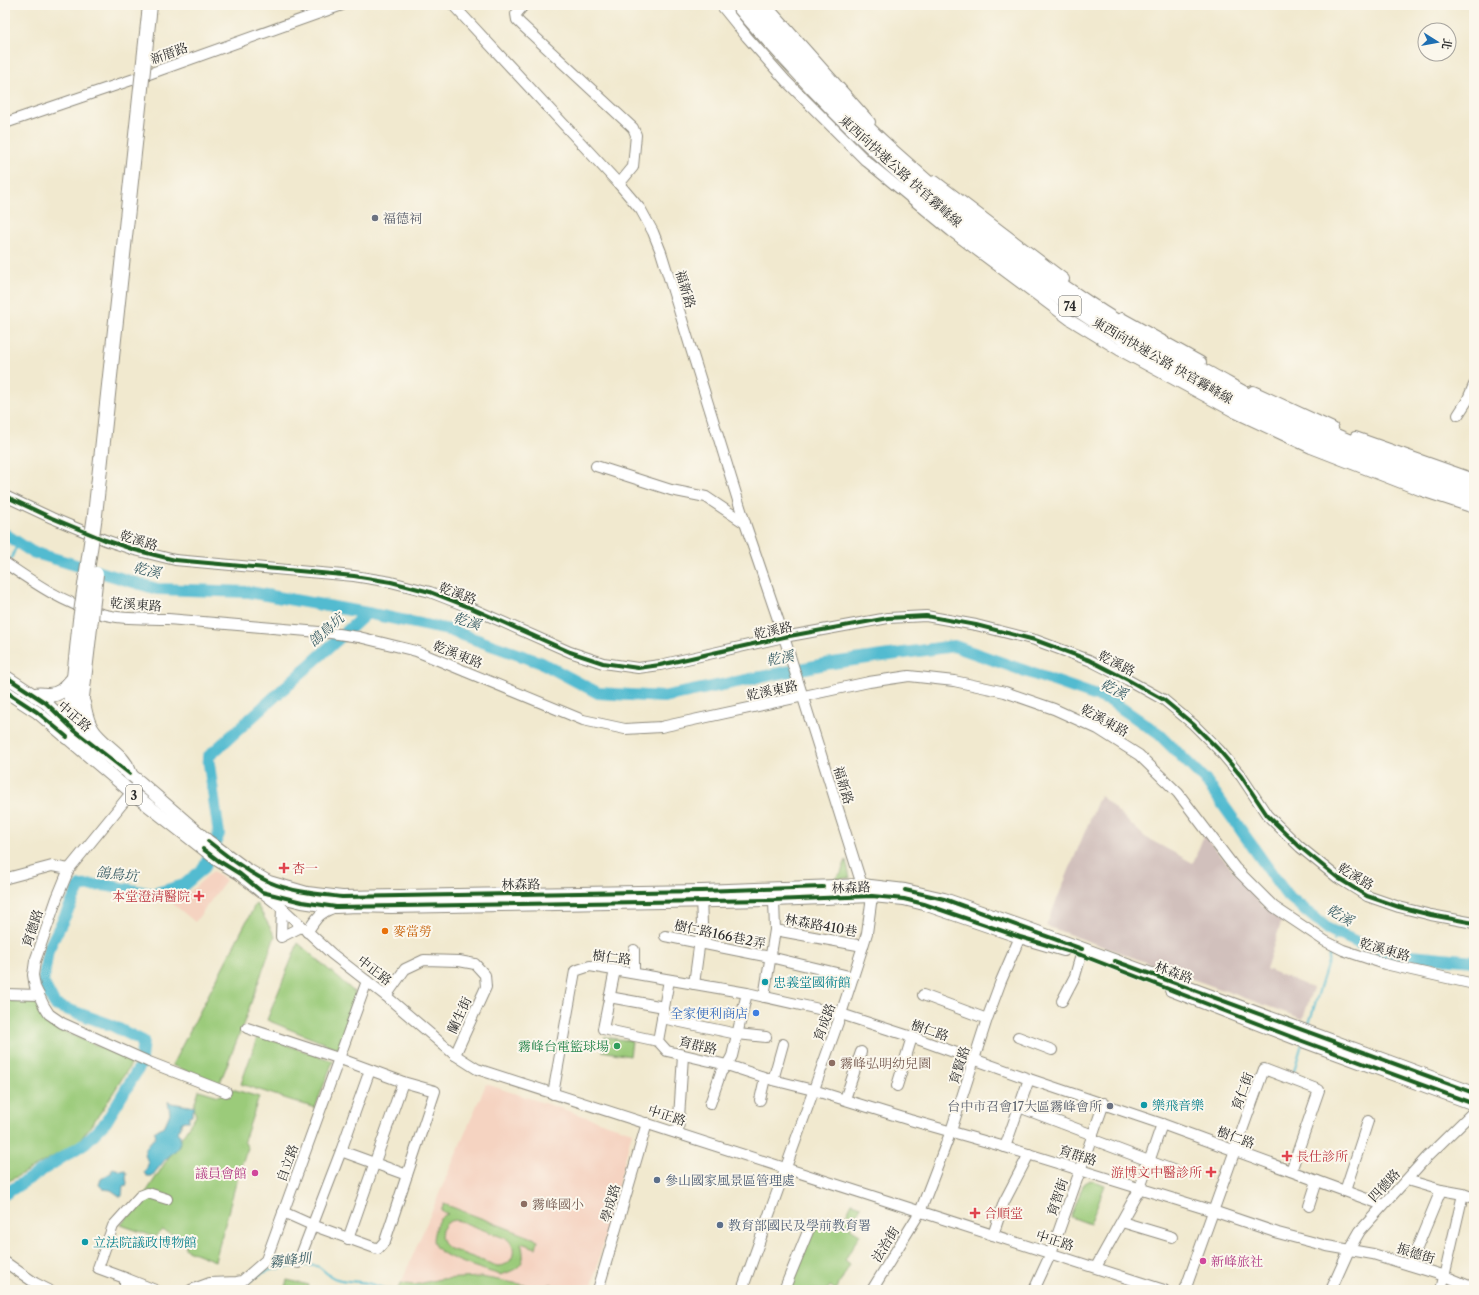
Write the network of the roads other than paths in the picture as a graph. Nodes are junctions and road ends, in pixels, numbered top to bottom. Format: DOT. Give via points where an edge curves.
graph roads {
  1 [pos="150,5"];
  2 [pos="156,5"];
  3 [pos="342,5"];
  4 [pos="453,5"];
  5 [pos="524,5"];
  6 [pos="721,5"];
  7 [pos="738,5"];
  8 [pos="755,5"];
  9 [pos="766,5"];
  10 [pos="5,123"];
  11 [pos="619,184"];
  12 [pos="1474,385"];
  13 [pos="1458,415"];
  14 [pos="596,466"];
  15 [pos="1474,479"];
  16 [pos="1474,487"];
  17 [pos="5,496"];
  18 [pos="1474,499"];
  19 [pos="1474,508"];
  20 [pos="745,523"];
  21 [pos="5,563"];
  22 [pos="86,620"];
  23 [pos="785,640"];
  24 [pos="5,676"];
  25 [pos="74,678"];
  26 [pos="5,691"];
  27 [pos="802,694"];
  28 [pos="35,695"];
  29 [pos="82,697"];
  30 [pos="70,730"];
  31 [pos="135,778"];
  32 [pos="131,792"];
  33 [pos="206,845"];
  34 [pos="221,857"];
  35 [pos="69,869"];
  36 [pos="5,877"];
  37 [pos="269,882"];
  38 [pos="862,885"];
  39 [pos="262,892"];
  40 [pos="701,896"];
  41 [pos="872,896"];
  42 [pos="774,900"];
  43 [pos="336,907"];
  44 [pos="282,908"];
  45 [pos="1474,923"];
  46 [pos="304,930"];
  47 [pos="775,930"];
  48 [pos="1022,932"];
  49 [pos="665,936"];
  50 [pos="700,942"];
  51 [pos="863,946"];
  52 [pos="634,950"];
  53 [pos="1081,955"];
  54 [pos="770,957"];
  55 [pos="615,970"];
  56 [pos="634,973"];
  57 [pos="853,977"];
  58 [pos="669,980"];
  59 [pos="367,981"];
  60 [pos="694,984"];
  61 [pos="1474,984"];
  62 [pos="747,993"];
  63 [pos="5,994"];
  64 [pos="924,995"];
  65 [pos="39,996"];
  66 [pos="386,996"];
  67 [pos="609,997"];
  68 [pos="764,997"];
  69 [pos="1062,1001"];
  70 [pos="664,1007"];
  71 [pos="841,1014"];
  72 [pos="662,1018"];
  73 [pos="987,1019"];
  74 [pos="247,1028"];
  75 [pos="737,1034"];
  76 [pos="1298,1034"];
  77 [pos="912,1036"];
  78 [pos="766,1037"];
  79 [pos="1018,1037"];
  80 [pos="1313,1040"];
  81 [pos="658,1041"];
  82 [pos="782,1044"];
  83 [pos="1052,1050"];
  84 [pos="861,1052"];
  85 [pos="455,1054"];
  86 [pos="683,1056"];
  87 [pos="338,1058"];
  88 [pos="974,1059"];
  89 [pos="727,1065"];
  90 [pos="370,1070"];
  91 [pos="769,1079"];
  92 [pos="1029,1079"];
  93 [pos="403,1082"];
  94 [pos="897,1086"];
  95 [pos="813,1090"];
  96 [pos="226,1092"];
  97 [pos="1474,1093"];
  98 [pos="553,1094"];
  99 [pos="845,1099"];
  100 [pos="760,1100"];
  101 [pos="1104,1103"];
  102 [pos="710,1104"];
  103 [pos="1474,1104"];
  104 [pos="1019,1107"];
  105 [pos="1474,1111"];
  106 [pos="1368,1121"];
  107 [pos="647,1123"];
  108 [pos="1162,1124"];
  109 [pos="951,1131"];
  110 [pos="678,1133"];
  111 [pos="1092,1137"];
  112 [pos="1005,1147"];
  113 [pos="1235,1150"];
  114 [pos="341,1151"];
  115 [pos="1029,1154"];
  116 [pos="1150,1161"];
  117 [pos="374,1162"];
  118 [pos="786,1168"];
  119 [pos="1080,1169"];
  120 [pos="1291,1171"];
  121 [pos="1178,1172"];
  122 [pos="407,1175"];
  123 [pos="1407,1180"];
  124 [pos="1317,1181"];
  125 [pos="1140,1188"];
  126 [pos="1441,1190"];
  127 [pos="1345,1191"];
  128 [pos="1463,1194"];
  129 [pos="1474,1198"];
  130 [pos="167,1199"];
  131 [pos="1383,1205"];
  132 [pos="1309,1206"];
  133 [pos="1213,1211"];
  134 [pos="283,1212"];
  135 [pos="920,1212"];
  136 [pos="1122,1222"];
  137 [pos="312,1225"];
  138 [pos="809,1229"];
  139 [pos="993,1235"];
  140 [pos="1172,1238"];
  141 [pos="348,1239"];
  142 [pos="1349,1250"];
  143 [pos="1051,1253"];
  144 [pos="5,1262"];
  145 [pos="298,1263"];
  146 [pos="1410,1264"];
  147 [pos="1096,1268"];
  148 [pos="1445,1276"];
  149 [pos="125,1278"];
  150 [pos="1147,1287"];
  151 [pos="1474,1288"];
  152 [pos="49,1290"];
  153 [pos="125,1290"];
  154 [pos="154,1290"];
  155 [pos="191,1290"];
  156 [pos="598,1290"];
  157 [pos="742,1290"];
  158 [pos="784,1290"];
  159 [pos="872,1290"];
  160 [pos="1034,1290"];
  161 [pos="1164,1290"];
  162 [pos="1185,1290"];
  163 [pos="1331,1290"];
  164 [pos="1442,1290"];
  1 -- 22 [label="highway, bridge"];
  2 -- 22 [label="highway, bridge"];
  3 -- 10 [label="street, 新厝路"];
  4 -- 11 [label="street, 福新路"];
  5 -- 11 [label="street" via="516,14 517,20 633,128 636,135 633,167"];
  6 -- 19 [label="street" via="786,81 865,160 951,231 1070,320 1119,350 1270,429 1311,448 1422,491"];
  7 -- 18 [label="highway, 東西向快速公路 快官霧峰線 / 74" via="808,84 886,161 973,234 1056,296 1163,363 1260,414 1348,454"];
  8 -- 16 [label="highway, 東西向快速公路 快官霧峰線 / 74" via="816,74 893,152 977,223 1073,294 1170,354 1276,410 1403,463"];
  9 -- 15 [label="street" via="875,128 929,176 1089,298 1248,389 1344,433"];
  11 -- 20 [label="street, 福新路" via="641,210 661,252"];
  12 -- 13 [label="street"];
  14 -- 20 [label="street" via="671,490 706,497"];
  17 -- 23 [label="street, 乾溪路" via="105,540 176,560 354,576 430,592 570,652 602,663 638,668"];
  20 -- 23 [label="street, 福新路"];
  21 -- 27 [label="street, 乾溪東路" via="53,595 99,614 123,619 157,619 359,637 416,651 583,720 625,729 662,727"];
  22 -- 25 [label="highway"];
  22 -- 29 [label="highway"];
  23 -- 27 [label="street, 福新路"];
  23 -- 45 [label="street, 乾溪路" via="888,618 926,616 1035,640 1089,660 1164,700 1193,724 1241,776 1267,815 1300,847 1338,878 1368,896 1399,907"];
  24 -- 28 [label="main road, 中正路 / 3"];
  25 -- 28 [label="highway" via="58,693"];
  25 -- 30 [label="highway"];
  26 -- 30 [label="main road, 中正路 / 3"];
  27 -- 38 [label="street, 福新路"];
  27 -- 61 [label="street, 乾溪東路" via="909,676 954,681 1005,692 1054,709 1098,729 1139,755 1178,793 1235,868 1274,907 1324,941 1385,964"];
  28 -- 30 [label="main road, 中正路 / 3"];
  29 -- 30 [label="highway"];
  29 -- 31 [label="highway" via="92,730 124,762"];
  30 -- 31 [label="main road, 中正路 / 3"];
  30 -- 32 [label="main road, 中正路 / 3"];
  31 -- 32 [label="street, 育德路"];
  31 -- 33 [label="main road, 中正路 / 3"];
  32 -- 33 [label="main road, 中正路 / 3"];
  32 -- 35 [label="street, 育德路"];
  33 -- 34 [label="main road, 3"];
  34 -- 37 [label="main road, 3"];
  34 -- 39 [label="main road, 中正路 / 3"];
  35 -- 36 [label="street" via="52,866"];
  35 -- 65 [label="street, 育德路" via="35,961 33,976"];
  37 -- 39 [label="street"];
  37 -- 40 [label="main road, 林森路 / 3" via="307,893 342,898"];
  38 -- 40 [label="main road, 林森路 / 3"];
  38 -- 41 [label="street"];
  38 -- 48 [label="main road, 林森路 / 3" via="905,890 944,899"];
  39 -- 43 [label="main road, 林森路 / 3"];
  39 -- 44 [label="street, 中正路"];
  40 -- 42 [label="main road, 林森路 / 3"];
  40 -- 43 [label="main road, 林森路 / 3"];
  40 -- 50 [label="street"];
  41 -- 42 [label="main road, 林森路 / 3"];
  41 -- 48 [label="main road, 林森路 / 3" via="904,899"];
  41 -- 51 [label="street, 育成路" via="868,933"];
  42 -- 47 [label="street"];
  43 -- 46 [label="street" via="324,911"];
  44 -- 46 [label="street, 中正路"];
  44 -- 46 [label="street" via="280,937"];
  46 -- 59 [label="street, 中正路"];
  47 -- 51 [label="street, 林森路410巷"];
  47 -- 54 [label="street"];
  48 -- 53 [label="main road, 林森路 / 3"];
  48 -- 73 [label="street, 育賢路"];
  48 -- 76 [label="main road, 林森路 / 3"];
  49 -- 50 [label="street, 樹仁路166巷2弄"];
  50 -- 54 [label="street, 樹仁路166巷2弄"];
  50 -- 60 [label="street"];
  51 -- 57 [label="street, 育成路"];
  52 -- 56 [label="street"];
  53 -- 69 [label="street"];
  53 -- 76 [label="main road, 林森路 / 3"];
  54 -- 57 [label="street, 樹仁路166巷2弄"];
  54 -- 68 [label="street"];
  55 -- 56 [label="street, 樹仁路"];
  55 -- 67 [label="street"];
  55 -- 98 [label="street, 樹仁路" via="590,966 575,971"];
  56 -- 58 [label="street, 樹仁路"];
  57 -- 71 [label="street, 育成路"];
  58 -- 60 [label="street, 樹仁路"];
  58 -- 70 [label="street"];
  59 -- 66 [label="street, 中正路"];
  59 -- 87 [label="street, 自立路"];
  60 -- 62 [label="street, 樹仁路"];
  62 -- 68 [label="street, 樹仁路"];
  62 -- 75 [label="street"];
  63 -- 65 [label="street"];
  64 -- 73 [label="street"];
  65 -- 96 [label="street, 育德路" via="49,1014 62,1023 133,1056"];
  66 -- 85 [label="street, 中正路"];
  66 -- 85 [label="street, 蘭生街" via="405,969 424,960 475,964 485,975 486,987"];
  67 -- 70 [label="street"];
  67 -- 81 [label="street" via="603,1030"];
  68 -- 71 [label="street, 樹仁路"];
  70 -- 72 [label="street"];
  71 -- 77 [label="street, 樹仁路"];
  71 -- 95 [label="street, 育成路"];
  72 -- 75 [label="street"];
  72 -- 81 [label="street"];
  73 -- 88 [label="street, 育賢路"];
  74 -- 87 [label="street"];
  75 -- 78 [label="street"];
  75 -- 89 [label="street"];
  76 -- 80 [label="main road, 3"];
  77 -- 88 [label="street, 樹仁路"];
  77 -- 94 [label="street"];
  79 -- 83 [label="street"];
  80 -- 97 [label="main road, 3"];
  80 -- 103 [label="main road, 3"];
  81 -- 86 [label="street, 育群路" via="667,1051"];
  82 -- 91 [label="street"];
  84 -- 99 [label="street"];
  85 -- 98 [label="street, 中正路" via="476,1069"];
  86 -- 89 [label="street, 育群路"];
  86 -- 110 [label="street"];
  87 -- 90 [label="street"];
  87 -- 134 [label="street, 自立路"];
  88 -- 92 [label="street, 樹仁路"];
  88 -- 109 [label="street, 育賢路"];
  89 -- 91 [label="street, 育群路"];
  89 -- 102 [label="street" via="721,1072"];
  90 -- 93 [label="street"];
  90 -- 114 [label="street"];
  91 -- 95 [label="street, 育群路"];
  91 -- 100 [label="street"];
  92 -- 101 [label="street, 樹仁路"];
  92 -- 104 [label="street"];
  93 -- 117 [label="street"];
  93 -- 122 [label="street" via="435,1091"];
  95 -- 99 [label="street, 育群路"];
  95 -- 118 [label="street, 育成路"];
  98 -- 107 [label="street, 中正路"];
  99 -- 109 [label="street, 育群路"];
  101 -- 108 [label="street, 樹仁路"];
  101 -- 111 [label="street, 育智街"];
  104 -- 111 [label="street"];
  104 -- 112 [label="street"];
  105 -- 123 [label="street, 四德路"];
  106 -- 127 [label="street"];
  107 -- 110 [label="street, 中正路"];
  107 -- 156 [label="street, 學成路"];
  108 -- 113 [label="street, 樹仁路"];
  108 -- 116 [label="street"];
  109 -- 112 [label="street, 育群路"];
  109 -- 135 [label="street, 育賢路"];
  110 -- 118 [label="street, 中正路"];
  111 -- 116 [label="street"];
  111 -- 119 [label="street, 育智街"];
  112 -- 115 [label="street, 育群路"];
  113 -- 120 [label="street, 樹仁路"];
  113 -- 120 [label="street, 育仁街" via="1264,1070 1319,1090"];
  113 -- 133 [label="street, 育仁街"];
  114 -- 117 [label="street"];
  114 -- 137 [label="street"];
  115 -- 119 [label="street, 育群路"];
  115 -- 139 [label="street" via="1004,1202"];
  116 -- 121 [label="street"];
  116 -- 125 [label="street"];
  117 -- 122 [label="street"];
  117 -- 141 [label="street"];
  118 -- 135 [label="street, 中正路"];
  118 -- 157 [label="street, 育成路"];
  119 -- 125 [label="street, 育群路"];
  119 -- 143 [label="street, 育智街"];
  120 -- 124 [label="street, 樹仁路"];
  122 -- 141 [label="street" via="382,1245 378,1249"];
  123 -- 126 [label="street"];
  123 -- 131 [label="street, 四德路"];
  124 -- 127 [label="street, 樹仁路"];
  124 -- 132 [label="street"];
  125 -- 133 [label="street, 育群路"];
  125 -- 136 [label="street"];
  126 -- 128 [label="street"];
  126 -- 146 [label="street"];
  127 -- 131 [label="street, 樹仁路"];
  128 -- 129 [label="street"];
  128 -- 148 [label="street"];
  130 -- 149 [label="street" via="148,1193 140,1196 112,1226 98,1268"];
  131 -- 142 [label="street, 四德路" via="1360,1231"];
  133 -- 142 [label="street, 育群路" via="1278,1233"];
  133 -- 162 [label="street, 育仁街"];
  134 -- 137 [label="street"];
  134 -- 155 [label="street, 自立路" via="266,1260 242,1281 210,1284"];
  135 -- 139 [label="street, 中正路"];
  135 -- 159 [label="street, 法治街"];
  136 -- 140 [label="street"];
  136 -- 147 [label="street"];
  137 -- 141 [label="street"];
  137 -- 145 [label="street"];
  138 -- 158 [label="street"];
  139 -- 143 [label="street, 中正路"];
  142 -- 146 [label="street, 振德街"];
  142 -- 163 [label="street, 四德路"];
  143 -- 147 [label="street, 中正路"];
  143 -- 160 [label="street, 育智街"];
  144 -- 152 [label="street"];
  146 -- 148 [label="street, 振德街"];
  147 -- 150 [label="street, 中正路"];
  148 -- 151 [label="street, 振德街"];
  148 -- 164 [label="street"];
  149 -- 153 [label="street"];
  149 -- 154 [label="street"];
  150 -- 161 [label="street, 中正路"];
}
